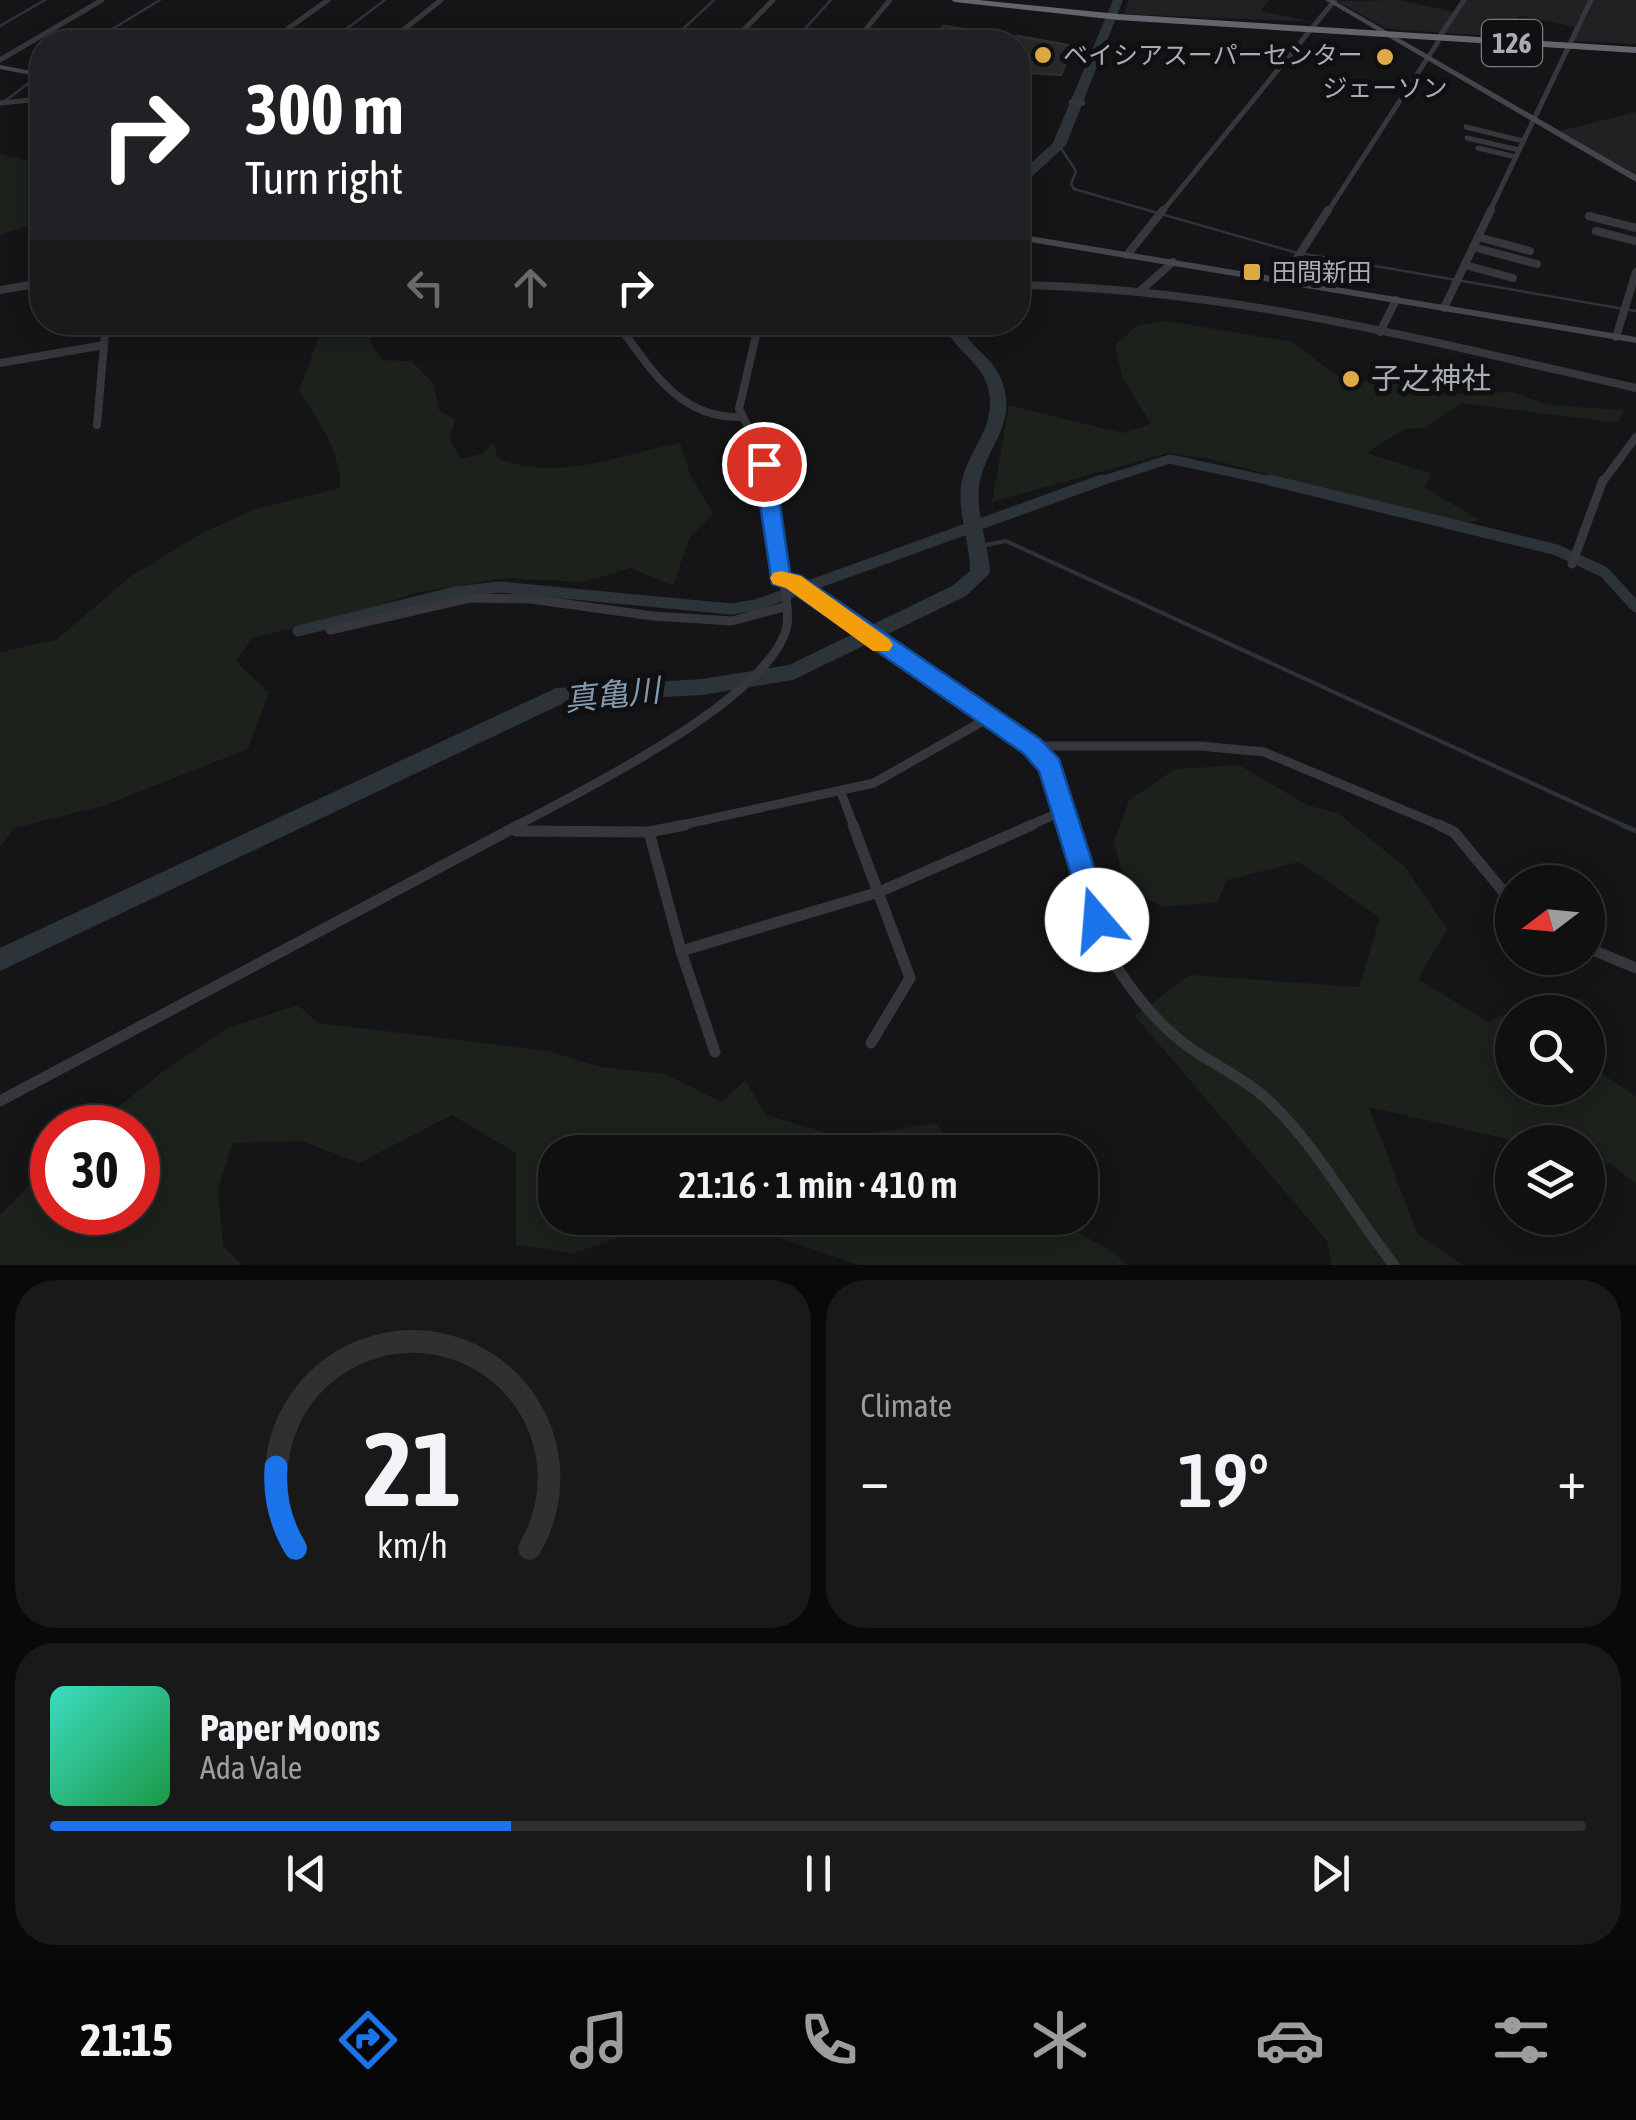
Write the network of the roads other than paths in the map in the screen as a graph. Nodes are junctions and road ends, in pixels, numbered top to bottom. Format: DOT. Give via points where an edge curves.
graph roads {
  1 [pos="102,0"];
  2 [pos="328,0"];
  3 [pos="442,0"];
  4 [pos="773,0"];
  5 [pos="890,0"];
  6 [pos="955,0"];
  7 [pos="1464,0"];
  8 [pos="1592,0"];
  9 [pos="1332,1"];
  10 [pos="1311,29"];
  11 [pos="54,30"];
  12 [pos="286,30"];
  13 [pos="403,30"];
  14 [pos="744,30"];
  15 [pos="866,30"];
  16 [pos="1387,34"];
  17 [pos="1439,38"];
  18 [pos="30,45"];
  19 [pos="1570,45"];
  20 [pos="1636,49"];
  21 [pos="1427,58"];
  22 [pos="0,64"];
  23 [pos="30,72"];
  24 [pos="30,100"];
  25 [pos="0,102"];
  26 [pos="1072,102"];
  27 [pos="1083,104"];
  28 [pos="1534,119"];
  29 [pos="1466,127"];
  30 [pos="1467,138"];
  31 [pos="1524,141"];
  32 [pos="1478,148"];
  33 [pos="1518,154"];
  34 [pos="1636,179"];
  35 [pos="1588,216"];
  36 [pos="1636,228"];
  37 [pos="1596,231"];
  38 [pos="1478,237"];
  39 [pos="1030,239"];
  40 [pos="1636,241"];
  41 [pos="1473,247"];
  42 [pos="1530,251"];
  43 [pos="1127,255"];
  44 [pos="1174,262"];
  45 [pos="1537,264"];
  46 [pos="1465,265"];
  47 [pos="1636,272"];
  48 [pos="1513,278"];
  49 [pos="1283,280"];
  50 [pos="30,285"];
  51 [pos="1030,285"];
  52 [pos="0,290"];
  53 [pos="1140,291"];
  54 [pos="1396,300"];
  55 [pos="1444,308"];
  56 [pos="1380,332"];
  57 [pos="105,335"];
  58 [pos="626,335"];
  59 [pos="757,335"];
  60 [pos="1616,337"];
  61 [pos="1636,340"];
  62 [pos="104,345"];
  63 [pos="0,363"];
  64 [pos="1636,388"];
  65 [pos="740,418"];
  66 [pos="98,426"];
  67 [pos="1636,438"];
  68 [pos="1572,564"];
  69 [pos="780,578"];
  70 [pos="784,607"];
  71 [pos="330,630"];
  72 [pos="990,718"];
  73 [pos="1032,746"];
  74 [pos="840,792"];
  75 [pos="1064,811"];
  76 [pos="511,831"];
  77 [pos="649,832"];
  78 [pos="1495,881"];
  79 [pos="880,892"];
  80 [pos="682,951"];
  81 [pos="1605,955"];
  82 [pos="1636,968"];
  83 [pos="870,1043"];
  84 [pos="716,1052"];
  85 [pos="0,1101"];
  86 [pos="1394,1265"];
  1 -- 11 [label="street"];
  2 -- 12 [label="street"];
  3 -- 13 [label="street"];
  4 -- 14 [label="street"];
  5 -- 15 [label="street"];
  6 -- 10 [label="highway, 126"];
  7 -- 17 [label="street"];
  8 -- 19 [label="street"];
  9 -- 10 [label="street"];
  9 -- 16 [label="street"];
  10 -- 16 [label="highway, 126"];
  10 -- 43 [label="street"];
  16 -- 17 [label="highway, 126"];
  16 -- 19 [label="highway, 126"];
  16 -- 21 [label="street"];
  17 -- 19 [label="highway, 126"];
  17 -- 21 [label="street"];
  18 -- 22 [label="street"];
  19 -- 20 [label="highway, 126"];
  19 -- 28 [label="street"];
  21 -- 28 [label="street"];
  21 -- 49 [label="street"];
  22 -- 23 [label="street"];
  24 -- 25 [label="street"];
  26 -- 27 [label="street"];
  28 -- 31 [label="street"];
  28 -- 34 [label="street"];
  29 -- 31 [label="street"];
  30 -- 33 [label="street"];
  31 -- 33 [label="street"];
  32 -- 33 [label="street"];
  33 -- 38 [label="street"];
  35 -- 36 [label="street"];
  37 -- 40 [label="street"];
  38 -- 41 [label="street"];
  38 -- 42 [label="street"];
  39 -- 43 [label="street"];
  41 -- 45 [label="street"];
  41 -- 46 [label="street"];
  43 -- 44 [label="street"];
  44 -- 49 [label="street"];
  44 -- 53 [label="street"];
  46 -- 48 [label="street"];
  46 -- 55 [label="street"];
  47 -- 60 [label="street"];
  49 -- 54 [label="street"];
  50 -- 52 [label="street"];
  51 -- 53 [label="street"];
  53 -- 56 [label="street" via="1301,313"];
  54 -- 55 [label="street"];
  54 -- 56 [label="street"];
  55 -- 60 [label="street"];
  56 -- 64 [label="street"];
  57 -- 62 [label="street"];
  58 -- 65 [label="street" via="680,404 711,418"];
  59 -- 65 [label="street"];
  60 -- 61 [label="street"];
  62 -- 63 [label="street"];
  62 -- 66 [label="street"];
  65 -- 69 [label="street" via="762,453"];
  67 -- 68 [label="street" via="1602,479"];
  69 -- 70 [label="street"];
  69 -- 72 [label="street"];
  70 -- 71 [label="street" via="732,621 470,598"];
  70 -- 76 [label="street" via="785,637 740,687 664,748"];
  72 -- 73 [label="street"];
  72 -- 74 [label="street" via="874,784"];
  73 -- 75 [label="street" via="1050,766"];
  73 -- 78 [label="street" via="1264,752 1454,832"];
  74 -- 77 [label="street"];
  74 -- 79 [label="street"];
  75 -- 79 [label="street"];
  75 -- 86 [label="street" via="1108,953 1137,996 1158,1022 1272,1104 1326,1166"];
  76 -- 77 [label="street"];
  76 -- 85 [label="street"];
  77 -- 80 [label="street"];
  79 -- 80 [label="street"];
  79 -- 83 [label="street" via="910,978"];
  80 -- 84 [label="street"];
  81 -- 82 [label="street"];
}
